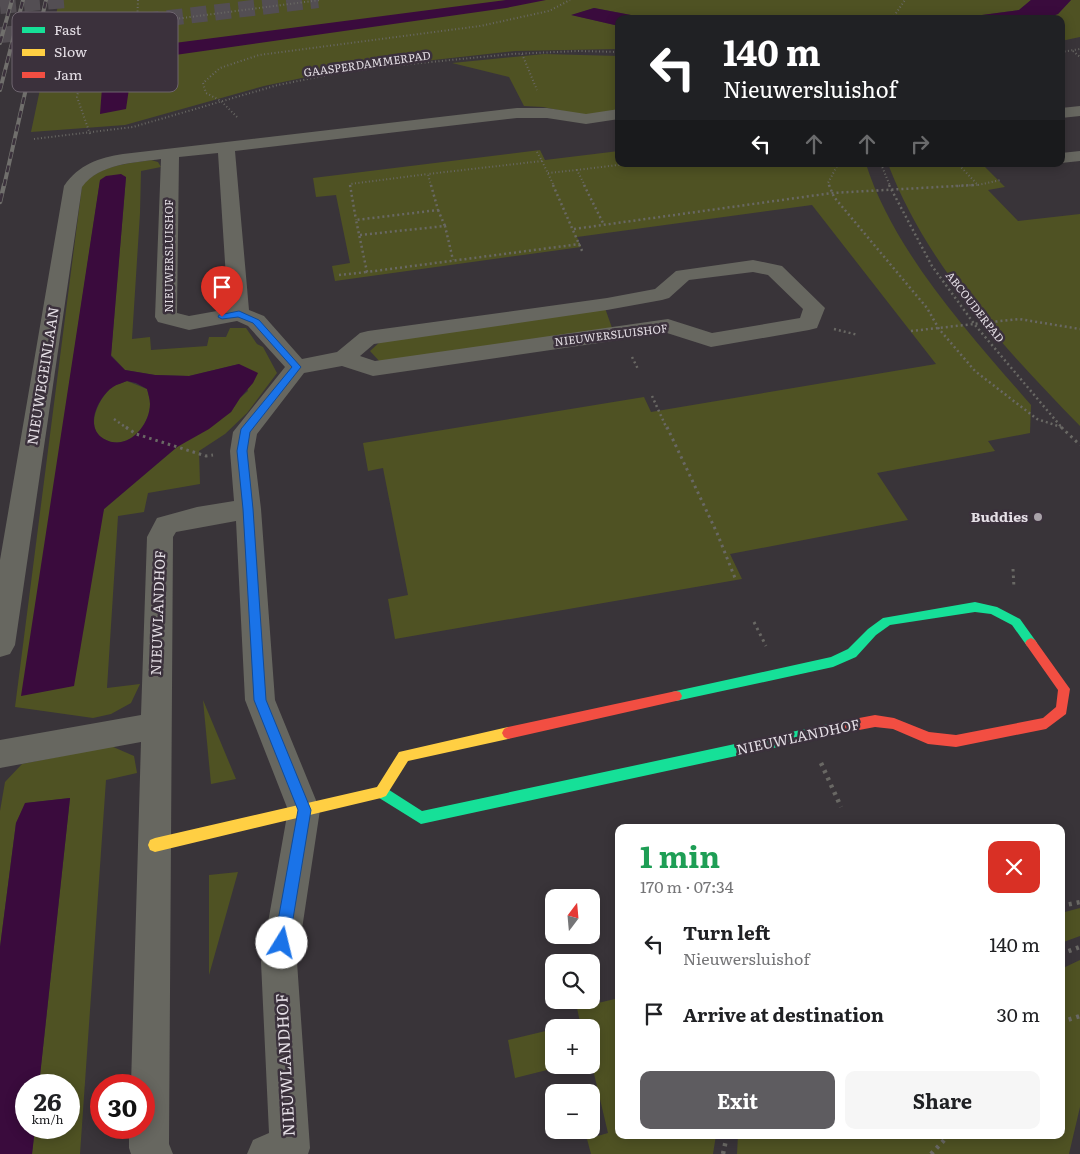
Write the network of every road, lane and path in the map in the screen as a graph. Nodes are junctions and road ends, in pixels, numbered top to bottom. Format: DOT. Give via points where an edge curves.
graph roads {
  1 [pos="320,0"];
  2 [pos="570,0"];
  3 [pos="905,0"];
  4 [pos="895,15"];
  5 [pos="178,19"];
  6 [pos="1080,49"];
  7 [pos="1072,50"];
  8 [pos="1065,51"];
  9 [pos="615,52"];
  10 [pos="1080,57"];
  11 [pos="78,92"];
  12 [pos="222,101"];
  13 [pos="1080,110"];
  14 [pos="1065,112"];
  15 [pos="615,115"];
  16 [pos="237,117"];
  17 [pos="90,134"];
  18 [pos="34,139"];
  19 [pos="226,146"];
  20 [pos="537,152"];
  21 [pos="170,153"];
  22 [pos="1080,156"];
  23 [pos="1065,158"];
  24 [pos="542,161"];
  25 [pos="615,165"];
  26 [pos="836,167"];
  27 [pos="882,167"];
  28 [pos="961,167"];
  29 [pos="577,170"];
  30 [pos="428,174"];
  31 [pos="548,174"];
  32 [pos="1001,180"];
  33 [pos="978,184"];
  34 [pos="891,190"];
  35 [pos="832,194"];
  36 [pos="438,210"];
  37 [pos="356,220"];
  38 [pos="604,225"];
  39 [pos="445,226"];
  40 [pos="574,229"];
  41 [pos="360,236"];
  42 [pos="580,244"];
  43 [pos="583,254"];
  44 [pos="453,260"];
  45 [pos="367,272"];
  46 [pos="339,276"];
  47 [pos="239,314"];
  48 [pos="975,325"];
  49 [pos="940,329"];
  50 [pos="1080,329"];
  51 [pos="911,331"];
  52 [pos="344,358"];
  53 [pos="297,367"];
  54 [pos="652,396"];
  55 [pos="114,419"];
  56 [pos="1061,427"];
  57 [pos="1080,445"];
  58 [pos="242,451"];
  59 [pos="248,509"];
  60 [pos="735,578"];
  61 [pos="0,645"];
  62 [pos="155,726"];
  63 [pos="0,754"];
  64 [pos="381,792"];
  65 [pos="304,810"];
  66 [pos="154,845"];
  67 [pos="1080,902"];
  68 [pos="1065,905"];
  69 [pos="1080,947"];
  70 [pos="1065,953"];
  71 [pos="1080,1016"];
  72 [pos="1065,1021"];
  73 [pos="726,1139"];
  74 [pos="945,1139"];
  75 [pos="152,1154"];
  76 [pos="267,1154"];
  77 [pos="723,1154"];
  78 [pos="931,1154"];
  1 -- 5 [label="path"];
  2 -- 12 [label="path" via="549,12 480,26 260,55 220,68 203,83 206,93"];
  3 -- 4 [label="path"];
  6 -- 7 [label="path"];
  7 -- 8 [label="path"];
  7 -- 10 [label="path"];
  9 -- 12 [label="path, GAASPERDAMMERPAD" via="512,54 390,66 278,85"];
  11 -- 17 [label="path"];
  12 -- 16 [label="path"];
  12 -- 17 [label="path, GAASPERDAMMERPAD" via="133,127"];
  13 -- 14 [label="street"];
  15 -- 19 [label="street" via="586,119 547,113 517,113"];
  17 -- 18 [label="path, GAASPERDAMMERPAD"];
  19 -- 21 [label="street"];
  19 -- 47 [label="street"];
  20 -- 24 [label="path"];
  21 -- 47 [label="street, NIEUWERSLUISHOF" via="166,317 189,323"];
  21 -- 61 [label="street, NIEUWEGEINLAAN" via="96,166 80,175 73,186"];
  22 -- 23 [label="street"];
  24 -- 30 [label="path"];
  24 -- 31 [label="path"];
  25 -- 29 [label="path"];
  26 -- 35 [label="path" via="828,183"];
  27 -- 34 [label="path, ABCOUDERPAD"];
  28 -- 33 [label="path"];
  29 -- 31 [label="path"];
  29 -- 38 [label="path"];
  30 -- 36 [label="path"];
  30 -- 37 [label="path" via="350,184"];
  31 -- 40 [label="path"];
  32 -- 33 [label="path"];
  33 -- 34 [label="path"];
  34 -- 35 [label="path"];
  34 -- 48 [label="path, ABCOUDERPAD" via="932,266"];
  35 -- 38 [label="path"];
  35 -- 49 [label="path" via="927,308"];
  36 -- 37 [label="path"];
  36 -- 39 [label="path"];
  37 -- 41 [label="path"];
  38 -- 40 [label="path"];
  39 -- 41 [label="path"];
  39 -- 44 [label="path"];
  40 -- 43 [label="path"];
  41 -- 45 [label="path"];
  42 -- 44 [label="path"];
  44 -- 45 [label="path"];
  45 -- 46 [label="path"];
  47 -- 53 [label="street" via="256,322"];
  48 -- 49 [label="path"];
  48 -- 50 [label="path" via="1019,319"];
  48 -- 56 [label="path, ABCOUDERPAD"];
  49 -- 51 [label="path"];
  49 -- 56 [label="path" via="976,371 1037,419"];
  52 -- 52 [label="street, NIEUWERSLUISHOF" via="373,369 668,326 711,340 809,323 814,308 775,270 753,266 683,275 662,294 368,338"];
  52 -- 53 [label="street, NIEUWERSLUISHOF"];
  53 -- 58 [label="street" via="245,432"];
  54 -- 60 [label="path"];
  55 -- 58 [label="path" via="136,434 206,456"];
  56 -- 57 [label="path, ABCOUDERPAD"];
  58 -- 59 [label="street"];
  59 -- 62 [label="street, NIEUWLANDHOF" via="166,525 160,537"];
  59 -- 65 [label="street" via="260,700"];
  62 -- 63 [label="street"];
  62 -- 66 [label="street, NIEUWLANDHOF"];
  64 -- 64 [label="street, NIEUWLANDHOF" via="421,818 875,721 894,724 928,738 956,741 1046,723 1062,710 1064,690 1016,622 993,610 975,607 886,621 852,653 833,662 404,756"];
  64 -- 65 [label="street"];
  65 -- 66 [label="street"];
  65 -- 76 [label="street, NIEUWLANDHOF" via="279,962 290,1148"];
  66 -- 75 [label="street, NIEUWLANDHOF" via="149,1148"];
  67 -- 68 [label="path"];
  69 -- 70 [label="path"];
  71 -- 72 [label="path"];
  73 -- 77 [label="path"];
  74 -- 78 [label="path"];
}
